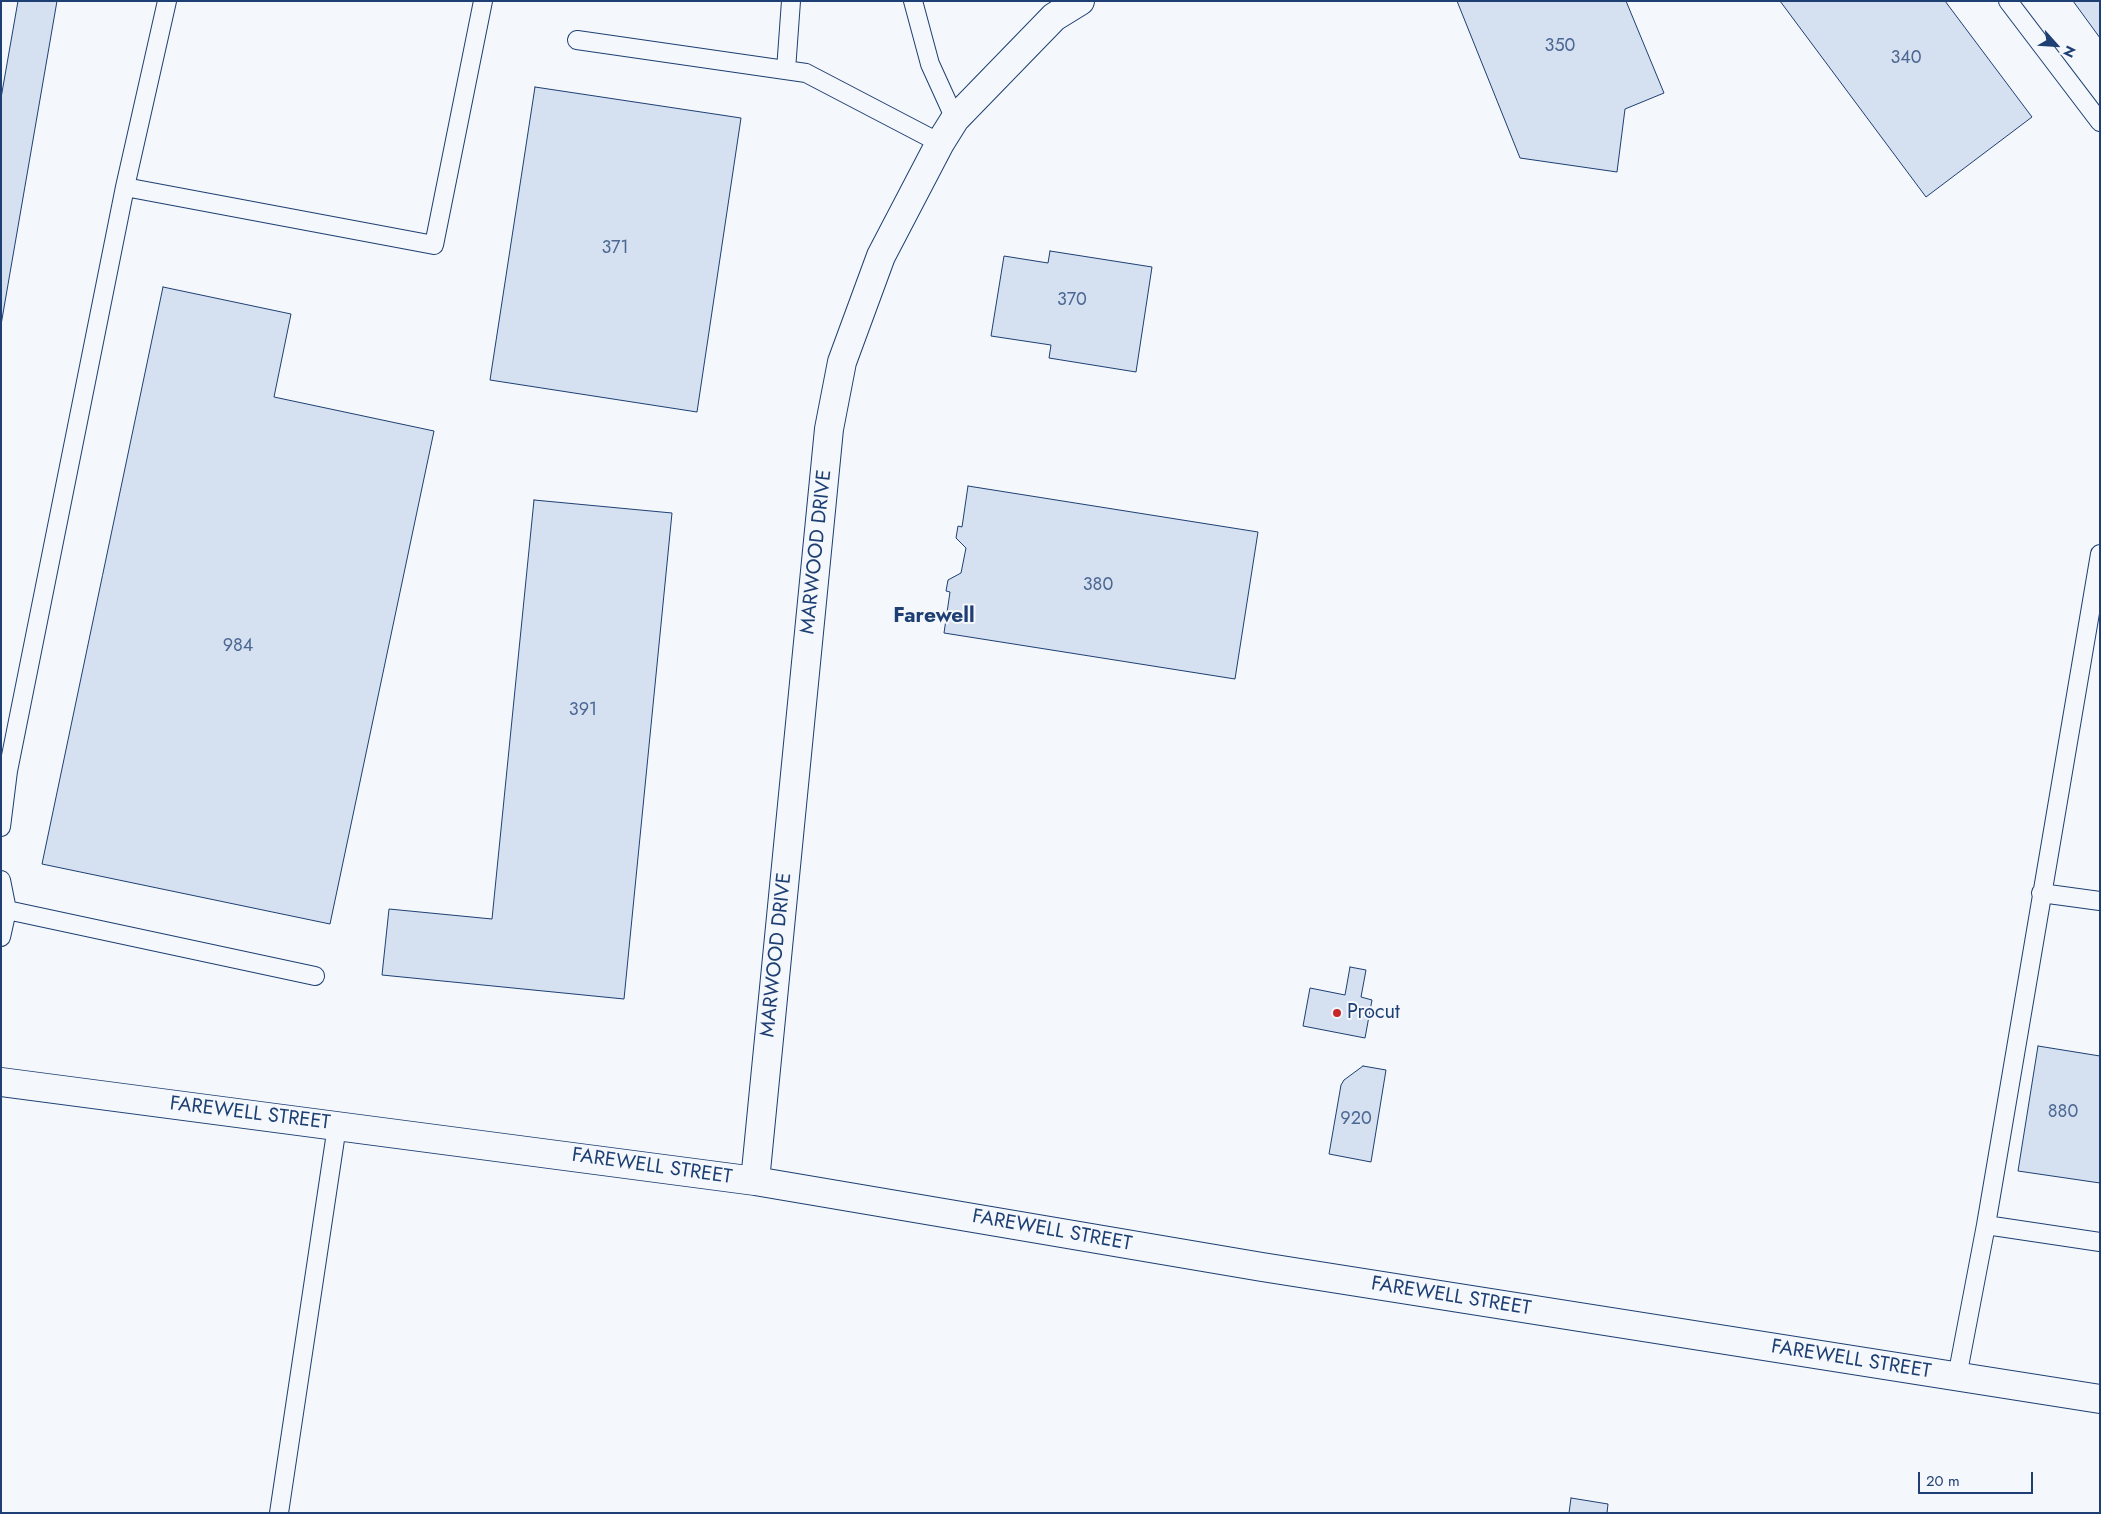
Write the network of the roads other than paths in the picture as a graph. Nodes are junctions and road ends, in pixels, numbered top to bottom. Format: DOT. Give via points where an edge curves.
graph roads {
  1 [pos="167,1"];
  2 [pos="483,1"];
  3 [pos="791,1"];
  4 [pos="913,1"];
  5 [pos="1080,1"];
  6 [pos="2008,1"];
  7 [pos="1049,9"];
  8 [pos="577,40"];
  9 [pos="786,70"];
  10 [pos="956,119"];
  11 [pos="2100,122"];
  12 [pos="940,143"];
  13 [pos="125,187"];
  14 [pos="2100,554"];
  15 [pos="1,827"];
  16 [pos="1,880"];
  17 [pos="2041,893"];
  18 [pos="2100,902"];
  19 [pos="7,910"];
  20 [pos="1,937"];
  21 [pos="316,976"];
  22 [pos="1,1082"];
  23 [pos="337,1126"];
  24 [pos="755,1181"];
  25 [pos="1986,1226"];
  26 [pos="2100,1242"];
  27 [pos="1957,1377"];
  28 [pos="2100,1399"];
  29 [pos="279,1513"];
  1 -- 13 [label="lane"];
  2 -- 13 [label="lane" via="434,245"];
  3 -- 9 [label="lane"];
  4 -- 10 [label="lane" via="930,64"];
  5 -- 7 [label="street, MARWOOD DRIVE"];
  6 -- 11 [label="lane"];
  7 -- 10 [label="street, MARWOOD DRIVE"];
  8 -- 9 [label="lane"];
  9 -- 12 [label="lane" via="806,73"];
  10 -- 12 [label="street, MARWOOD DRIVE"];
  12 -- 24 [label="street, MARWOOD DRIVE" via="881,256 842,362 829,429"];
  13 -- 15 [label="lane" via="8,771"];
  14 -- 17 [label="lane"];
  16 -- 19 [label="lane"];
  17 -- 18 [label="lane"];
  17 -- 25 [label="lane"];
  19 -- 20 [label="lane"];
  19 -- 21 [label="lane"];
  22 -- 23 [label="street, FAREWELL STREET"];
  23 -- 24 [label="street, FAREWELL STREET"];
  23 -- 29 [label="lane"];
  24 -- 27 [label="street, FAREWELL STREET" via="1262,1267"];
  25 -- 26 [label="lane"];
  25 -- 27 [label="lane"];
  27 -- 28 [label="street, FAREWELL STREET"];
}
